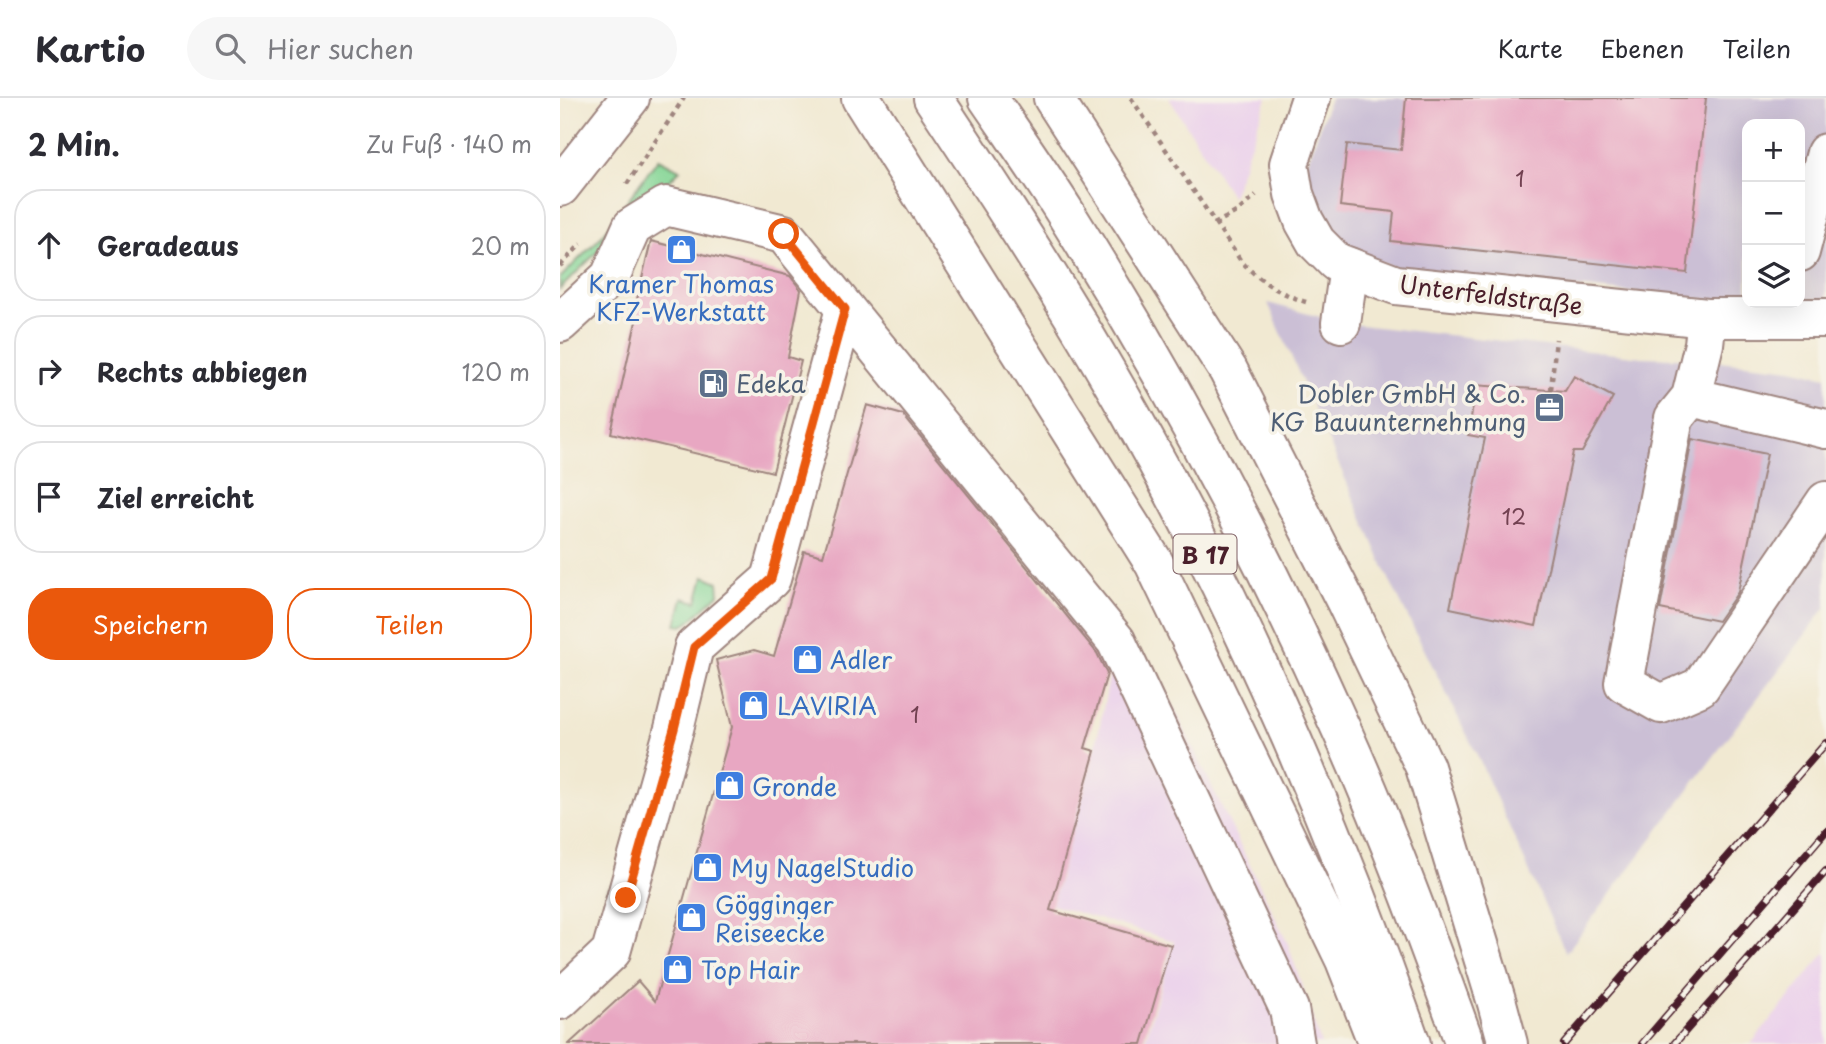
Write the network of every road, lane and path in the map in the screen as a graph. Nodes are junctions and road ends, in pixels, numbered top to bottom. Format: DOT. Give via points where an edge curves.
graph roads {
  1 [pos="630,98"];
  2 [pos="684,98"];
  3 [pos="861,98"];
  4 [pos="933,98"];
  5 [pos="988,98"];
  6 [pos="1054,98"];
  7 [pos="1131,98"];
  8 [pos="1311,98"];
  9 [pos="1826,152"];
  10 [pos="560,187"];
  11 [pos="620,195"];
  12 [pos="1214,223"];
  13 [pos="1802,245"];
  14 [pos="1349,267"];
  15 [pos="845,309"];
  16 [pos="1776,310"];
  17 [pos="1707,318"];
  18 [pos="1826,318"];
  19 [pos="560,323"];
  20 [pos="1342,323"];
  21 [pos="1556,331"];
  22 [pos="1551,390"];
  23 [pos="1691,397"];
  24 [pos="1826,429"];
  25 [pos="1826,501"];
  26 [pos="560,1000"];
  27 [pos="1295,1044"];
  28 [pos="1378,1044"];
  29 [pos="1411,1044"];
  30 [pos="1465,1044"];
  31 [pos="1508,1044"];
  1 -- 10 [label="main road"];
  2 -- 11 [label="path"];
  3 -- 28 [label="main road" via="1154,563 1345,960"];
  4 -- 29 [label="main road, B 17" via="1035,252 1132,416 1221,584 1301,757 1373,934"];
  5 -- 30 [label="main road, B 17" via="1070,221 1155,363 1260,557 1343,732 1417,910"];
  6 -- 31 [label="main road" via="1228,370 1346,602 1424,767"];
  7 -- 12 [label="path"];
  8 -- 14 [label="main road, Unterfeldstraße" via="1289,164 1294,194 1316,242 1336,262"];
  9 -- 13 [label="main road"];
  14 -- 17 [label="main road, Unterfeldstraße" via="1396,285"];
  14 -- 20 [label="main road"];
  15 -- 19 [label="main road" via="784,234 666,206 632,227 610,277"];
  15 -- 26 [label="main road" via="771,579 694,647 611,952"];
  15 -- 27 [label="main road" via="1116,641 1289,1009"];
  16 -- 17 [label="main road, Unterfeldstraße"];
  16 -- 18 [label="main road, Unterfeldstraße"];
  17 -- 23 [label="main road"];
  21 -- 22 [label="path"];
  23 -- 24 [label="main road"];
  23 -- 25 [label="main road" via="1674,418 1624,682 1661,704 1700,687"];
}
